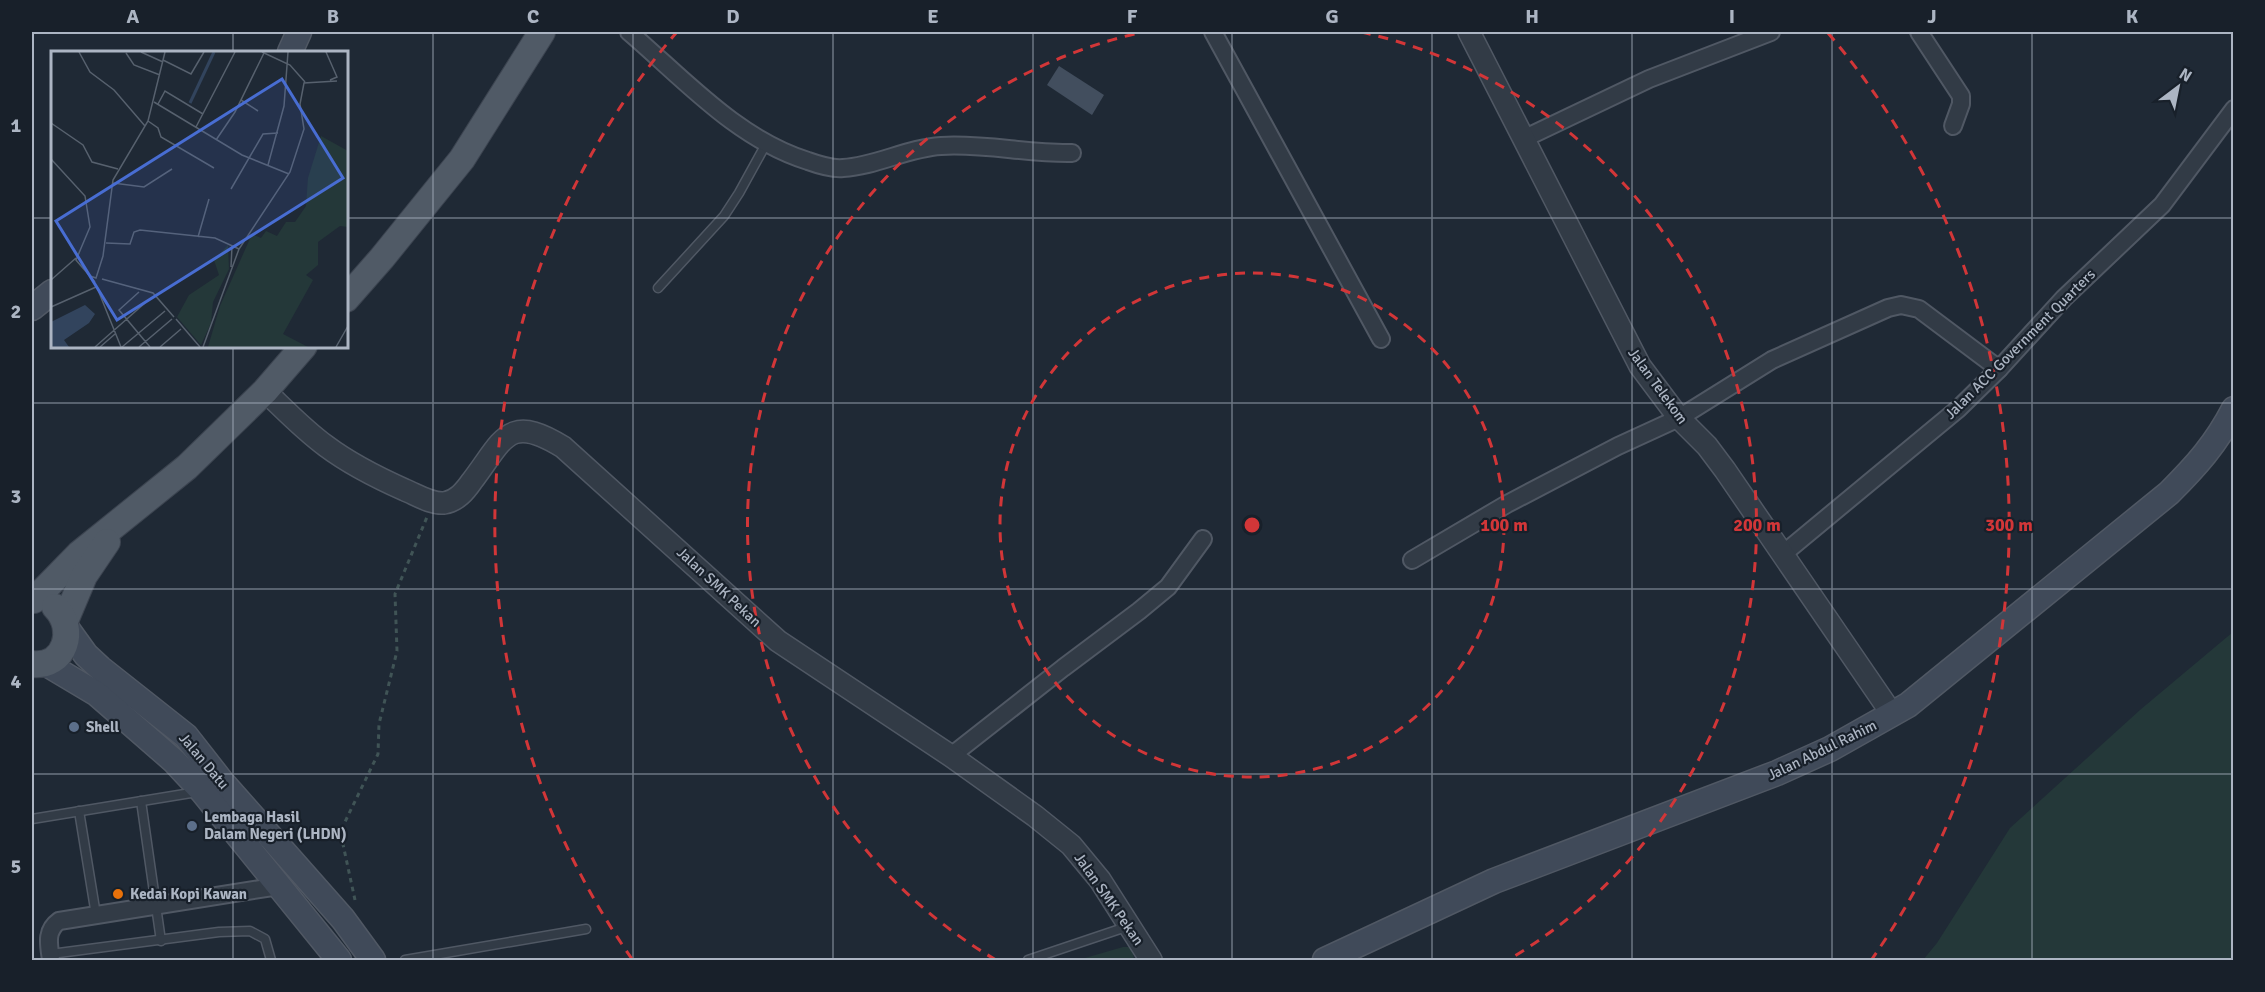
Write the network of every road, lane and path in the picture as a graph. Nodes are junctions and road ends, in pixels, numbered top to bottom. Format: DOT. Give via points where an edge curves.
graph roads {
  1 [pos="299,32"];
  2 [pos="542,32"];
  3 [pos="630,32"];
  4 [pos="1214,32"];
  5 [pos="1469,32"];
  6 [pos="1771,32"];
  7 [pos="1919,32"];
  8 [pos="290,51"];
  9 [pos="2234,109"];
  10 [pos="1953,126"];
  11 [pos="1523,139"];
  12 [pos="766,144"];
  13 [pos="1072,153"];
  14 [pos="658,288"];
  15 [pos="51,293"];
  16 [pos="348,297"];
  17 [pos="32,308"];
  18 [pos="1381,339"];
  19 [pos="302,348"];
  20 [pos="1999,369"];
  21 [pos="265,391"];
  22 [pos="2234,409"];
  23 [pos="1679,418"];
  24 [pos="434,502"];
  25 [pos="119,524"];
  26 [pos="1203,539"];
  27 [pos="1783,554"];
  28 [pos="1412,560"];
  29 [pos="32,600"];
  30 [pos="66,626"];
  31 [pos="36,668"];
  32 [pos="1893,714"];
  33 [pos="951,756"];
  34 [pos="212,786"];
  35 [pos="141,801"];
  36 [pos="79,811"];
  37 [pos="235,814"];
  38 [pos="32,819"];
  39 [pos="279,886"];
  40 [pos="156,905"];
  41 [pos="96,915"];
  42 [pos="343,920"];
  43 [pos="1129,926"];
  44 [pos="586,929"];
  45 [pos="161,941"];
  46 [pos="51,957"];
  47 [pos="271,960"];
  48 [pos="339,960"];
  49 [pos="373,960"];
  50 [pos="405,960"];
  51 [pos="1028,960"];
  52 [pos="1151,960"];
  53 [pos="1324,960"];
  1 -- 8 [label="main road"];
  2 -- 16 [label="main road" via="462,159"];
  3 -- 12 [label="street" via="727,117"];
  4 -- 18 [label="street"];
  5 -- 11 [label="street, Jalan Telekom"];
  6 -- 11 [label="street" via="1649,79"];
  7 -- 10 [label="street" via="1961,96"];
  9 -- 20 [label="street, Jalan ACC Government Quarters" via="2162,205 2064,298"];
  11 -- 23 [label="street, Jalan Telekom" via="1640,366"];
  12 -- 13 [label="street" via="794,157 842,169 937,146"];
  12 -- 14 [label="lane" via="724,216"];
  15 -- 17 [label="main road"];
  19 -- 21 [label="main road"];
  20 -- 23 [label="street" via="1919,309 1901,305 1772,360"];
  20 -- 27 [label="street, Jalan ACC Government Quarters" via="1958,409"];
  21 -- 24 [label="street" via="325,446 386,482"];
  21 -- 25 [label="main road" via="187,467"];
  22 -- 32 [label="main road, Jalan Abdul Rahim" via="2207,453 2169,493"];
  23 -- 27 [label="street, Jalan Telekom" via="1713,454"];
  23 -- 28 [label="street" via="1507,504"];
  24 -- 33 [label="street, Jalan SMK Pekan" via="454,500 463,493 513,432 537,432 583,464 778,641"];
  24 -- 42 [label="path" via="395,594 398,651 379,724 378,754 342,828 355,900"];
  25 -- 29 [label="main road"];
  25 -- 30 [label="main road" via="84,576"];
  26 -- 33 [label="street" via="1168,587"];
  27 -- 32 [label="street, Jalan Telekom"];
  29 -- 30 [label="main road" via="53,606"];
  30 -- 31 [label="main road" via="64,647"];
  30 -- 34 [label="main road, Jalan Datu" via="100,668 186,736"];
  31 -- 34 [label="main road, Jalan Datu" via="97,694 174,761"];
  32 -- 53 [label="main road, Jalan Abdul Rahim" via="1777,773 1494,881"];
  33 -- 43 [label="street, Jalan SMK Pekan" via="1071,845 1100,880"];
  34 -- 35 [label="lane"];
  34 -- 37 [label="main road, Jalan Datu"];
  35 -- 36 [label="lane"];
  35 -- 40 [label="lane"];
  36 -- 38 [label="lane"];
  36 -- 41 [label="lane"];
  37 -- 39 [label="main road, Jalan Datu"];
  37 -- 42 [label="main road, Jalan Datu"];
  39 -- 40 [label="street"];
  39 -- 48 [label="main road, Jalan Datu"];
  40 -- 41 [label="street"];
  40 -- 45 [label="lane"];
  41 -- 46 [label="street" via="66,919 54,925 49,935"];
  42 -- 49 [label="main road, Jalan Datu"];
  43 -- 51 [label="lane"];
  43 -- 52 [label="street, Jalan SMK Pekan"];
  44 -- 50 [label="lane"];
  45 -- 46 [label="lane"];
  45 -- 47 [label="lane" via="250,931 265,939"];
}
